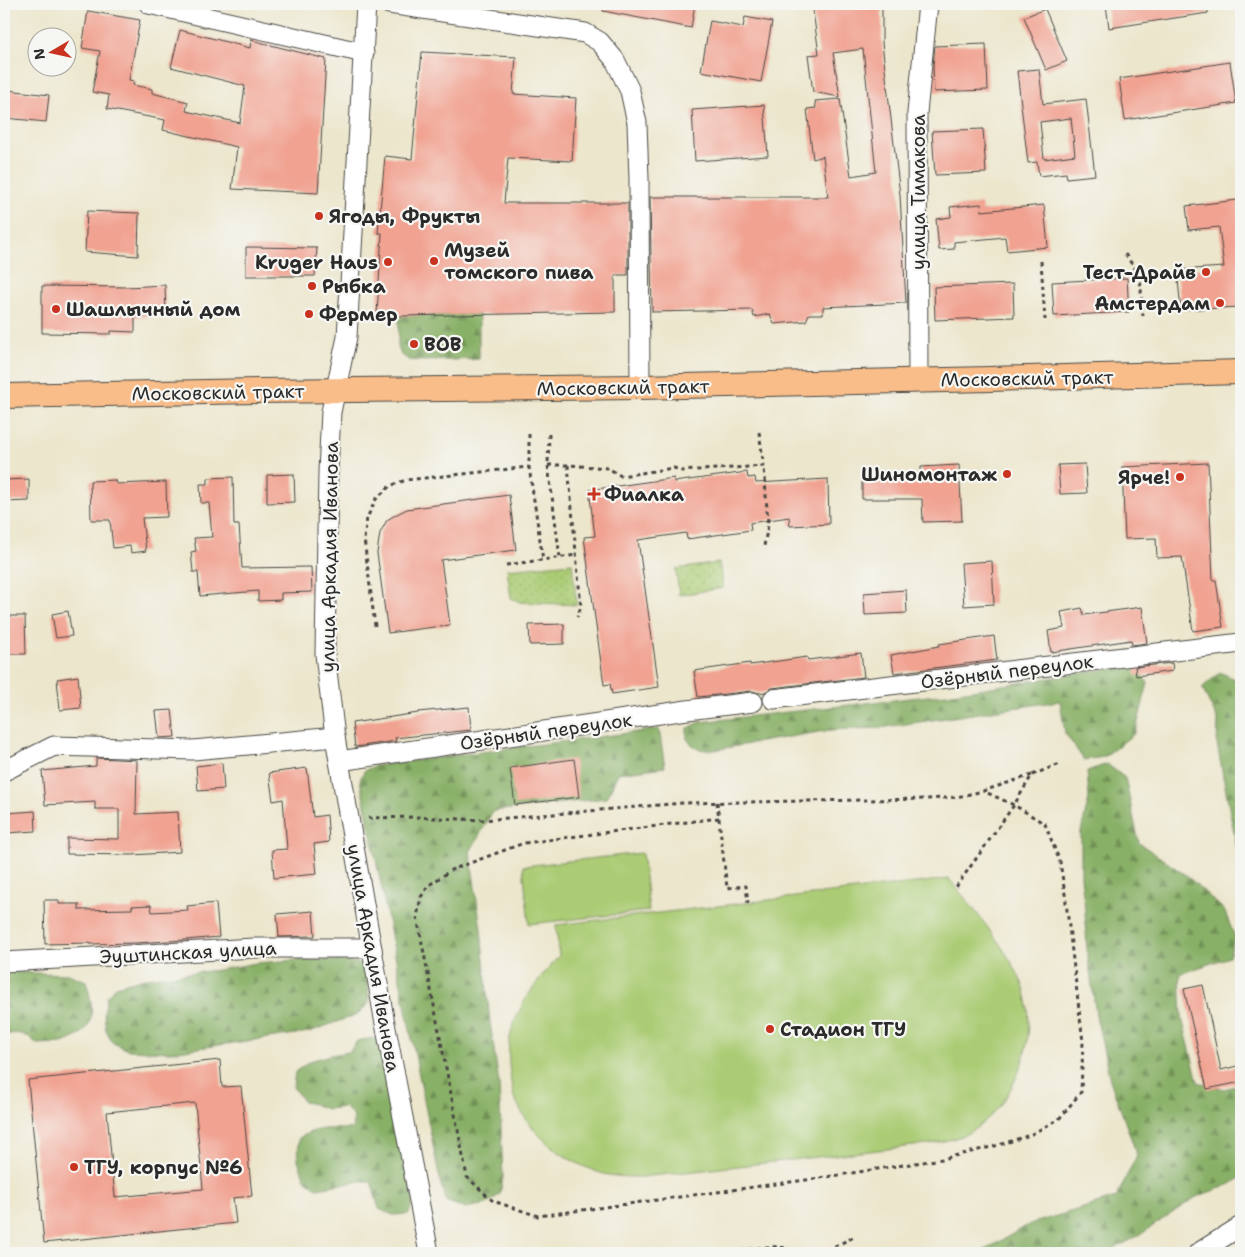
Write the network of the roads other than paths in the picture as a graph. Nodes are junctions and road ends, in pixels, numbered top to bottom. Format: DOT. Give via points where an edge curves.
graph roads {
  1 [pos="149,4"];
  2 [pos="366,4"];
  3 [pos="389,4"];
  4 [pos="928,4"];
  5 [pos="364,53"];
  6 [pos="1241,372"];
  7 [pos="918,380"];
  8 [pos="640,387"];
  9 [pos="335,390"];
  10 [pos="4,396"];
  11 [pos="1241,643"];
  12 [pos="773,699"];
  13 [pos="753,702"];
  14 [pos="335,737"];
  15 [pos="339,761"];
  16 [pos="4,771"];
  17 [pos="372,948"];
  18 [pos="4,962"];
  19 [pos="1241,1226"];
  20 [pos="429,1253"];
  21 [pos="1198,1253"];
  1 -- 5 [label="street"];
  2 -- 5 [label="street, улица Аркадия Иванова"];
  3 -- 8 [label="street" via="585,33 600,42 615,60 630,91 638,122"];
  4 -- 7 [label="street, улица Тимакова" via="917,113"];
  5 -- 9 [label="street, улица Аркадия Иванова" via="346,337"];
  6 -- 7 [label="main road, Московский тракт"];
  7 -- 8 [label="main road, Московский тракт"];
  8 -- 9 [label="main road, Московский тракт"];
  9 -- 10 [label="main road, Московский тракт"];
  9 -- 14 [label="street, улица Аркадия Иванова" via="328,472 325,654"];
  11 -- 12 [label="street, Озёрный переулок"];
  13 -- 15 [label="street, Озёрный переулок"];
  14 -- 15 [label="street, улица Аркадия Иванова"];
  14 -- 16 [label="street" via="193,750 54,746"];
  15 -- 17 [label="street, улица Аркадия Иванова"];
  17 -- 18 [label="street, Эуштинская улица" via="254,948"];
  17 -- 20 [label="street, улица Аркадия Иванова"];
  19 -- 21 [label="street"];
}
